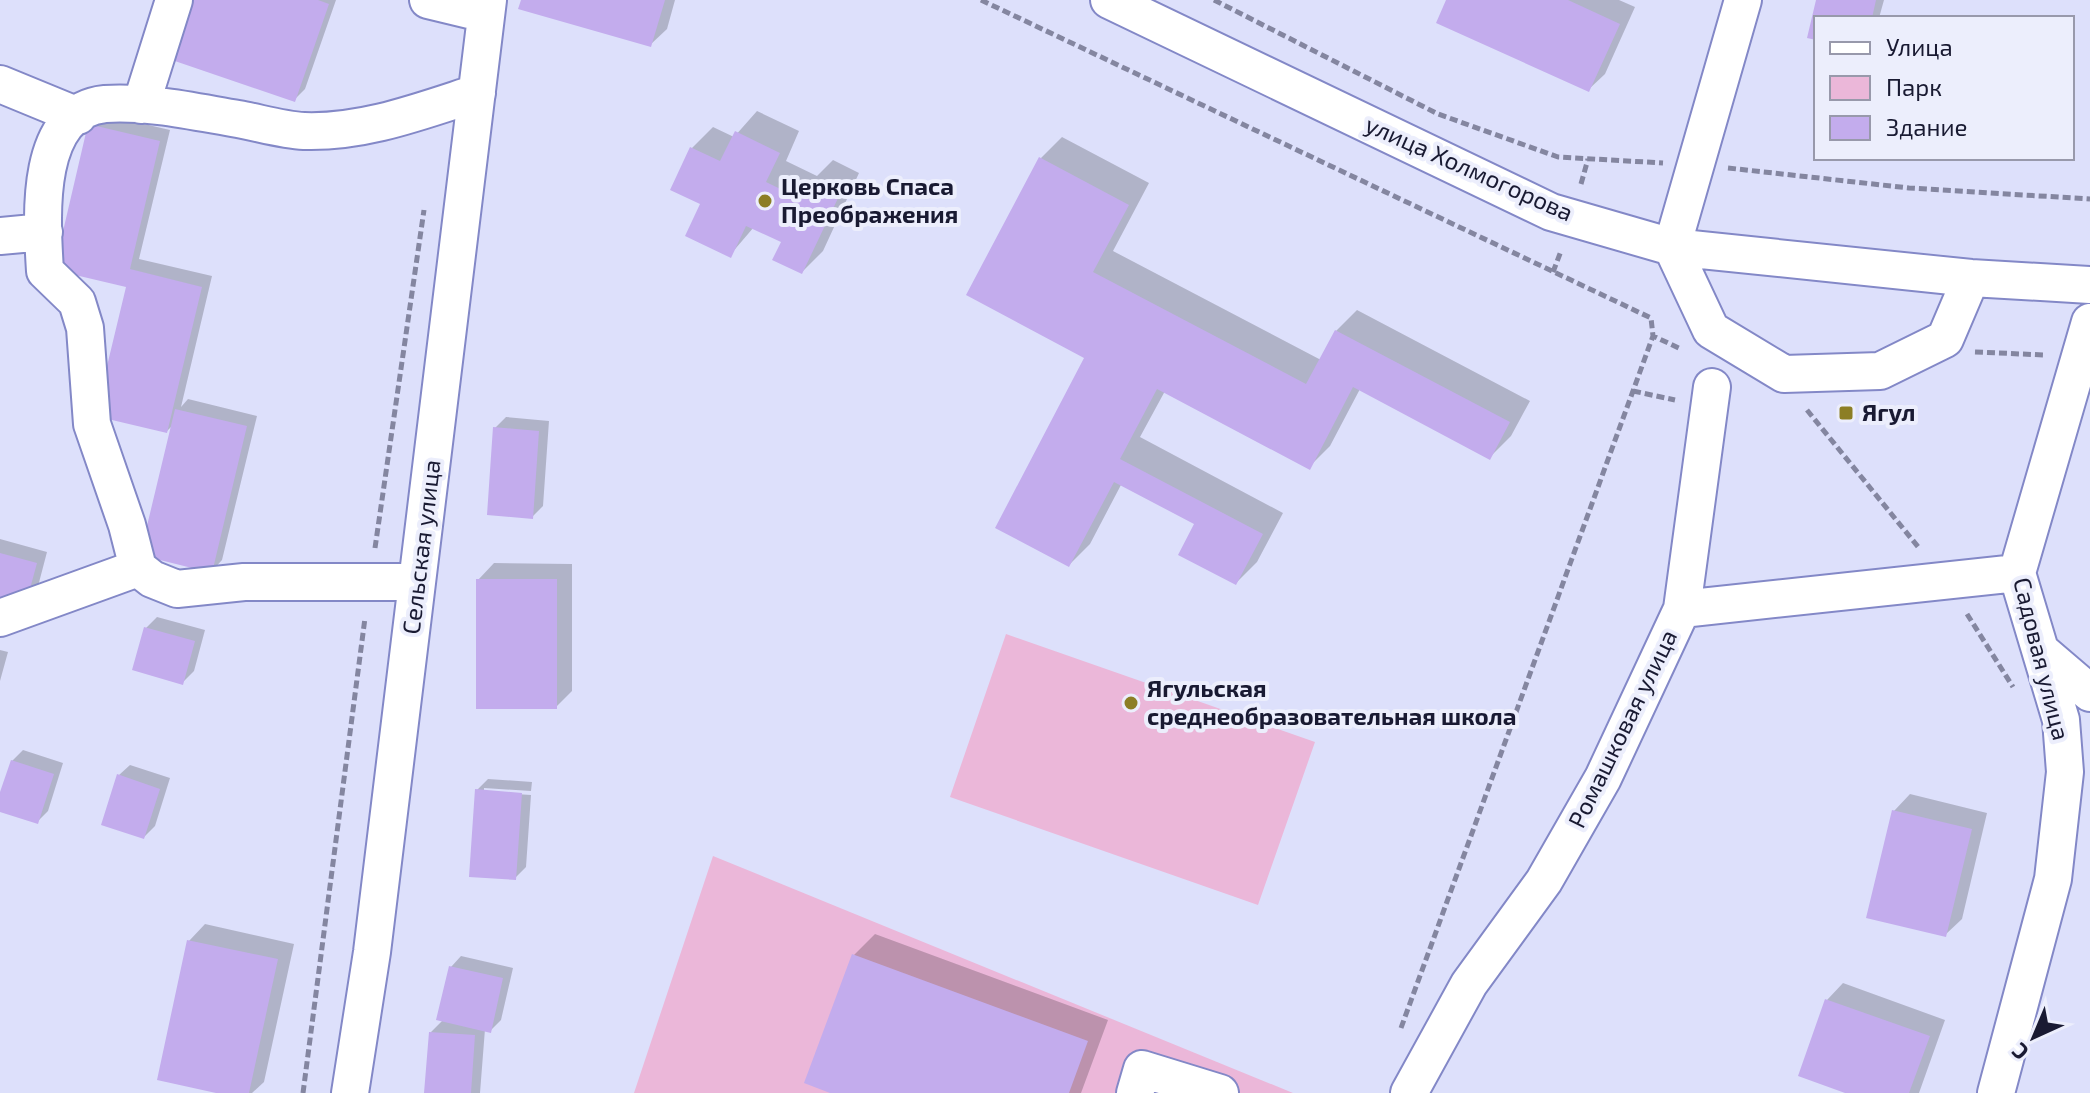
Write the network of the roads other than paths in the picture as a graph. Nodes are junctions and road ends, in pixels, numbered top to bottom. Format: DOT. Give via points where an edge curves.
graph roads {
  1 [pos="174,0"];
  2 [pos="428,0"];
  3 [pos="1109,0"];
  4 [pos="1743,0"];
  5 [pos="487,7"];
  6 [pos="0,84"];
  7 [pos="477,93"];
  8 [pos="141,105"];
  9 [pos="78,116"];
  10 [pos="44,232"];
  11 [pos="0,236"];
  12 [pos="1672,247"];
  13 [pos="1971,278"];
  14 [pos="2090,285"];
  15 [pos="2090,322"];
  16 [pos="1711,397"];
  17 [pos="138,568"];
  18 [pos="2017,573"];
  19 [pos="417,582"];
  20 [pos="1682,609"];
  21 [pos="0,618"];
  22 [pos="2042,652"];
  23 [pos="2090,693"];
  24 [pos="350,1093"];
  25 [pos="1135,1093"];
  26 [pos="1220,1093"];
  27 [pos="1409,1093"];
  28 [pos="1996,1093"];
  1 -- 8 [label="street"];
  2 -- 5 [label="street"];
  3 -- 12 [label="street, улица Холмогорова" via="1551,212"];
  4 -- 12 [label="street"];
  5 -- 7 [label="street, Сельская улица"];
  6 -- 9 [label="street"];
  7 -- 8 [label="street" via="379,124 304,131"];
  7 -- 19 [label="street, Сельская улица"];
  8 -- 9 [label="street" via="101,104"];
  9 -- 10 [label="street" via="55,138 47,162"];
  10 -- 11 [label="street"];
  10 -- 17 [label="street" via="45,271 77,302 85,328 92,424"];
  12 -- 13 [label="street, улица Холмогорова"];
  12 -- 13 [label="street" via="1711,330 1784,374 1880,371 1945,339"];
  13 -- 14 [label="street, улица Холмогорова"];
  15 -- 18 [label="street, Садовая улица"];
  16 -- 20 [label="street"];
  17 -- 19 [label="street" via="177,589 244,582"];
  17 -- 21 [label="street"];
  18 -- 20 [label="street, Ромашковая улица"];
  18 -- 22 [label="street, Садовая улица"];
  19 -- 24 [label="street, Сельская улица"];
  20 -- 27 [label="street, Ромашковая улица" via="1603,778 1544,881 1469,984"];
  22 -- 23 [label="street"];
  22 -- 28 [label="street, Садовая улица" via="2061,720 2065,772 2053,879"];
  25 -- 26 [label="street" via="1142,1069"];
}
